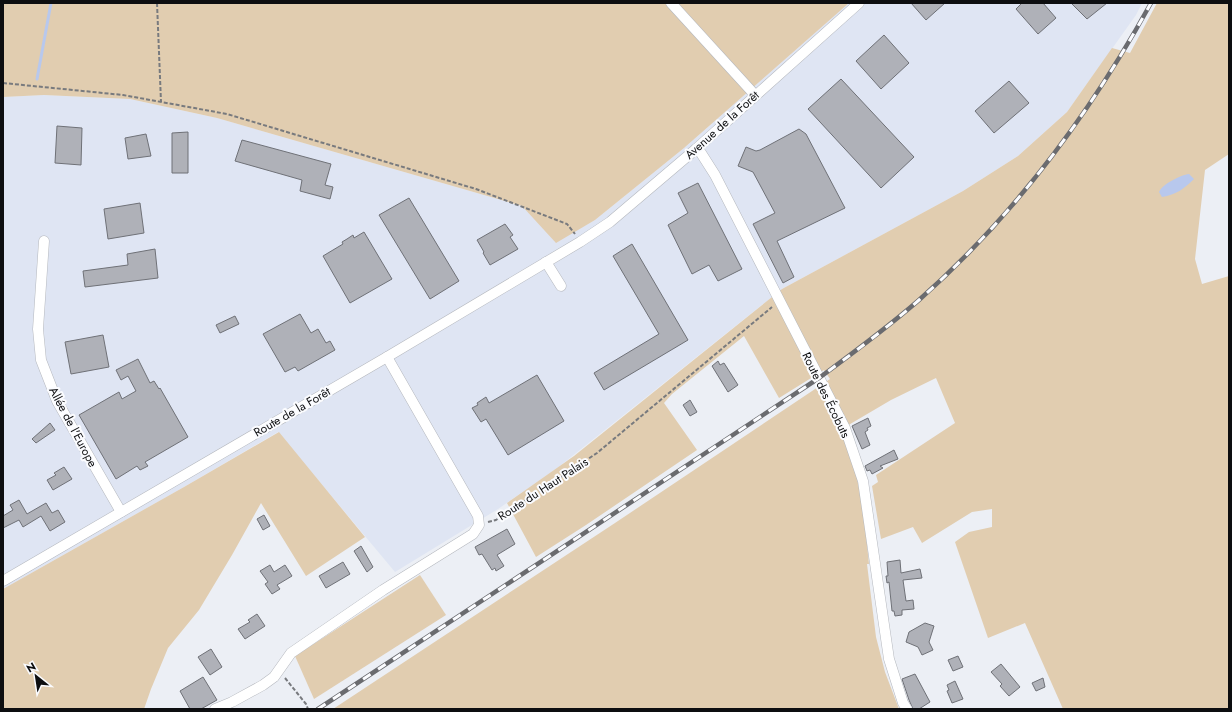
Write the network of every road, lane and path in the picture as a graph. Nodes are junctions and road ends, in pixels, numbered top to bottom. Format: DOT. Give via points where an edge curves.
graph roads {
  1 [pos="157,3"];
  2 [pos="671,3"];
  3 [pos="859,3"];
  4 [pos="3,83"];
  5 [pos="755,95"];
  6 [pos="161,102"];
  7 [pos="696,149"];
  8 [pos="44,242"];
  9 [pos="580,242"];
  10 [pos="546,262"];
  11 [pos="561,286"];
  12 [pos="779,301"];
  13 [pos="387,357"];
  14 [pos="121,512"];
  15 [pos="479,525"];
  16 [pos="3,581"];
  17 [pos="278,672"];
  18 [pos="215,709"];
  19 [pos="308,709"];
  20 [pos="907,709"];
  1 -- 6 [label="path"];
  2 -- 5 [label="street"];
  3 -- 5 [label="street, Avenue de la Forêt"];
  4 -- 6 [label="path" via="123,95"];
  5 -- 7 [label="street, Avenue de la Forêt"];
  6 -- 9 [label="path" via="227,114 476,189 567,224"];
  7 -- 9 [label="street, Avenue de la Forêt" via="610,222"];
  7 -- 12 [label="street, Route des Écobuts" via="714,175"];
  8 -- 14 [label="street, Allée de l'Europe" via="38,329 40,360 57,401"];
  9 -- 10 [label="street, Route de la Forêt"];
  10 -- 11 [label="street"];
  10 -- 13 [label="street, Route de la Forêt"];
  12 -- 15 [label="path, Route du Haut Palais" via="598,453 496,520"];
  12 -- 20 [label="street, Route des Écobuts" via="845,428 863,482 889,659"];
  13 -- 14 [label="street, Route de la Forêt"];
  13 -- 15 [label="street" via="478,516"];
  14 -- 16 [label="street, Route de la Forêt"];
  15 -- 17 [label="street" via="473,534 383,590 291,653"];
  17 -- 18 [label="street" via="263,685"];
  17 -- 19 [label="path" via="286,678"];
}
